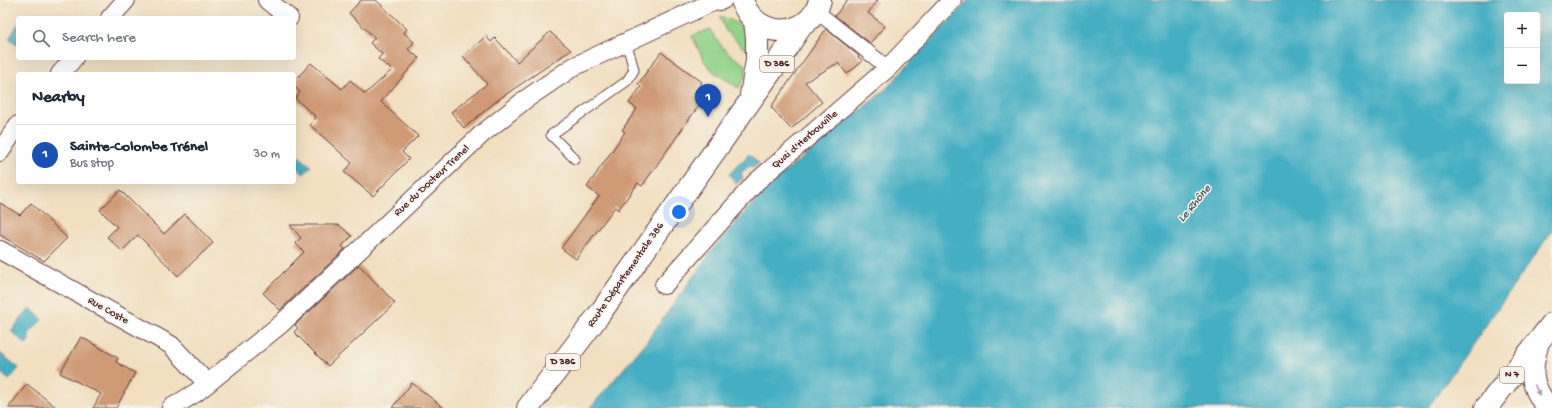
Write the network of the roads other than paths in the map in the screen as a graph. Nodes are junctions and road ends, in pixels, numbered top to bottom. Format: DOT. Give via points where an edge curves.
graph roads {
  1 [pos="126,0"];
  2 [pos="267,0"];
  3 [pos="723,0"];
  4 [pos="742,0"];
  5 [pos="952,0"];
  6 [pos="812,12"];
  7 [pos="112,16"];
  8 [pos="287,16"];
  9 [pos="755,21"];
  10 [pos="626,42"];
  11 [pos="72,60"];
  12 [pos="888,68"];
  13 [pos="62,72"];
  14 [pos="750,100"];
  15 [pos="16,128"];
  16 [pos="0,152"];
  17 [pos="575,159"];
  18 [pos="0,250"];
  19 [pos="664,285"];
  20 [pos="1552,324"];
  21 [pos="1545,341"];
  22 [pos="207,383"];
  23 [pos="172,408"];
  24 [pos="528,408"];
  25 [pos="1486,408"];
  26 [pos="1548,408"];
  1 -- 7 [label="street"];
  2 -- 8 [label="street"];
  3 -- 10 [label="street, Rue du Docteur Trenel" via="710,3"];
  4 -- 9 [label="main road" via="748,14"];
  5 -- 12 [label="street, Quai d'Herbouville"];
  6 -- 9 [label="main road" via="790,30 777,31 765,28"];
  6 -- 12 [label="street"];
  6 -- 14 [label="main road, Route Départementale 386 / D 386"];
  9 -- 14 [label="main road, Route Départementale 386 / D 386" via="757,61"];
  10 -- 17 [label="lane" via="634,70 627,81 552,135"];
  10 -- 22 [label="street, Rue du Docteur Trenel" via="573,66 526,98 482,134 281,324"];
  11 -- 13 [label="street"];
  12 -- 19 [label="street, Quai d'Herbouville" via="756,182"];
  14 -- 24 [label="main road, Route Départementale 386 / D 386" via="598,316"];
  15 -- 16 [label="street"];
  18 -- 22 [label="street, Rue Coste" via="171,345"];
  20 -- 21 [label="main road, N 7"];
  21 -- 25 [label="main road, N 7"];
  21 -- 26 [label="main road, one-way" via="1532,370 1537,391"];
  22 -- 23 [label="street, Rue du Docteur Trenel"];
}
